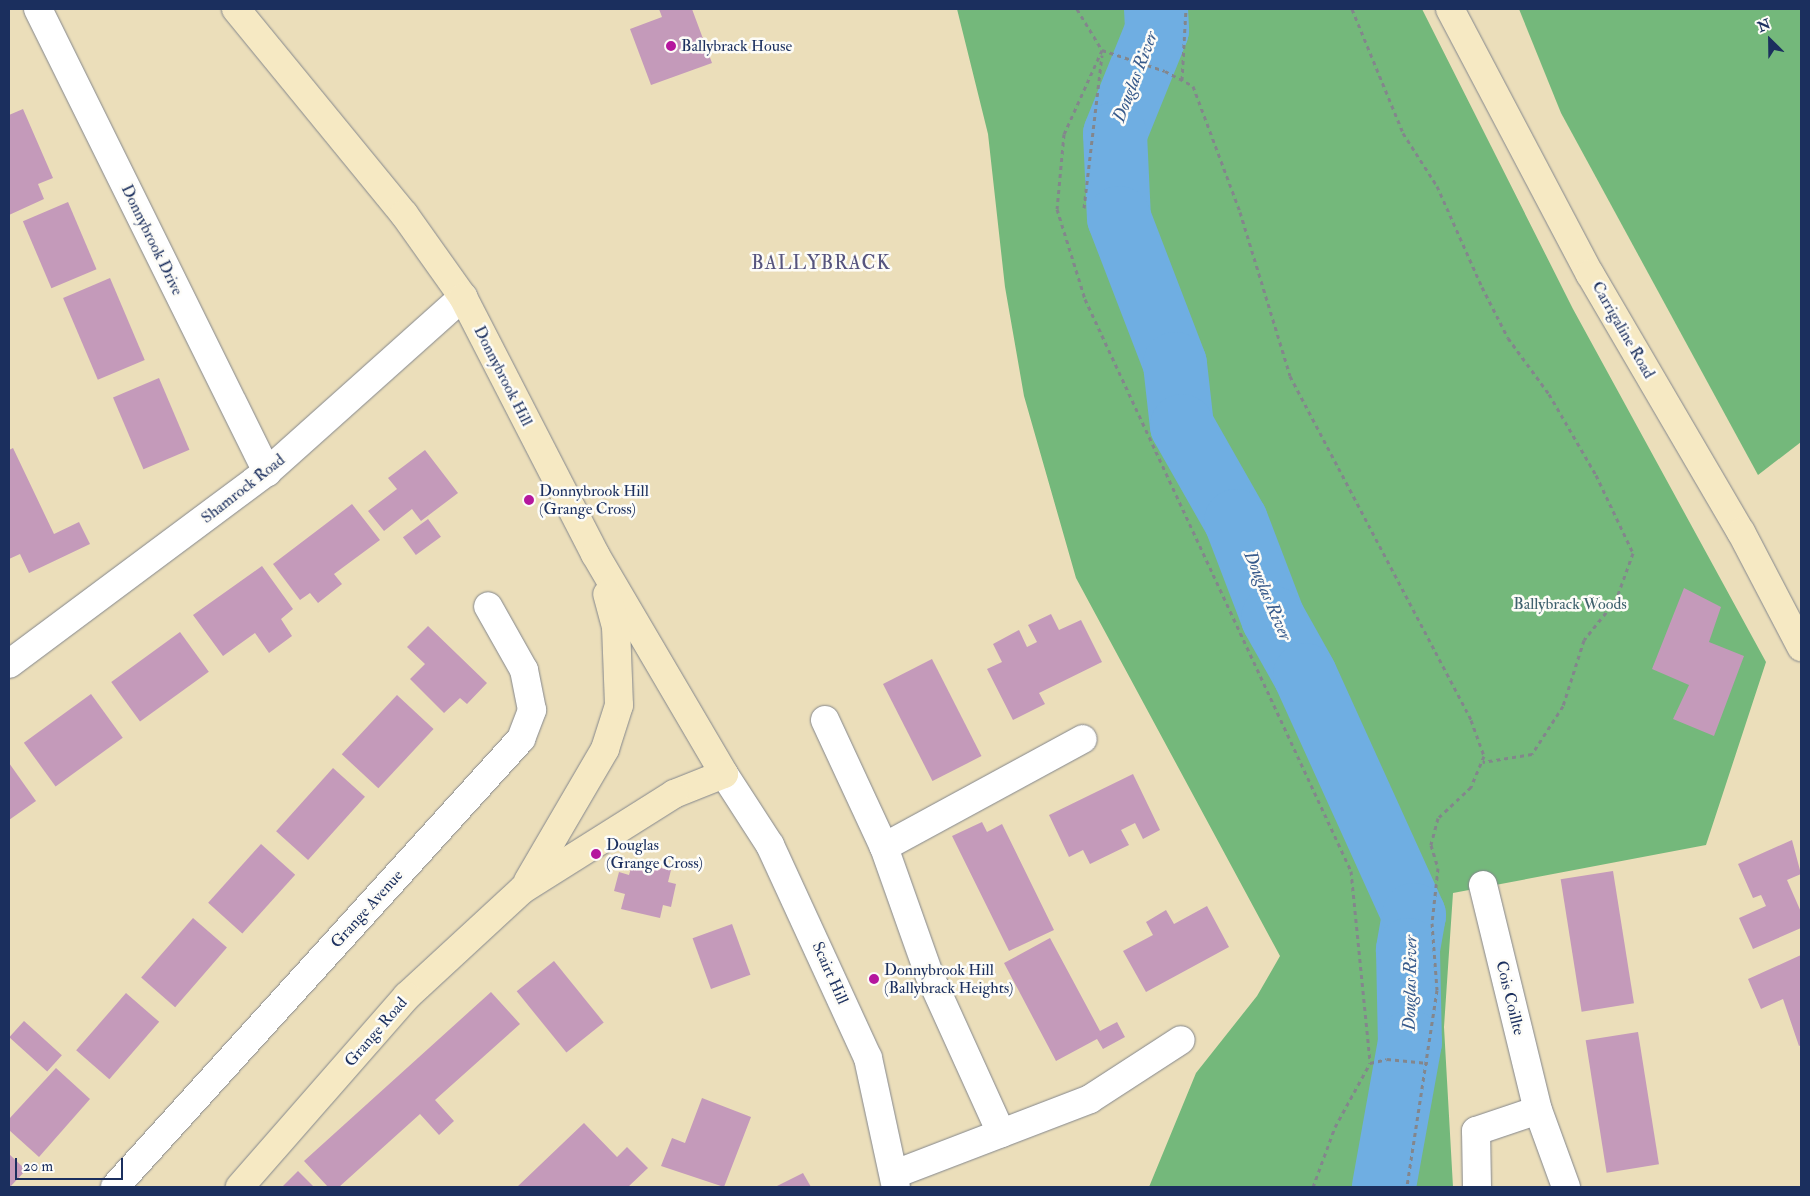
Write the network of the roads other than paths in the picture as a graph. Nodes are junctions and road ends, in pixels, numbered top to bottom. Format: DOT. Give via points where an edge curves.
graph roads {
  1 [pos="38,9"];
  2 [pos="236,9"];
  3 [pos="1450,9"];
  4 [pos="463,297"];
  5 [pos="267,472"];
  6 [pos="595,554"];
  7 [pos="488,606"];
  8 [pos="1801,647"];
  9 [pos="9,664"];
  10 [pos="825,720"];
  11 [pos="1082,739"];
  12 [pos="724,774"];
  13 [pos="884,847"];
  14 [pos="1483,885"];
  15 [pos="523,889"];
  16 [pos="1180,1040"];
  17 [pos="1538,1110"];
  18 [pos="1001,1133"];
  19 [pos="896,1180"];
  20 [pos="115,1187"];
  21 [pos="240,1187"];
  22 [pos="1477,1187"];
  23 [pos="1566,1187"];
  1 -- 5 [label="street, Donnybrook Drive"];
  2 -- 4 [label="main road, Donnybrook Hill" via="404,214"];
  3 -- 8 [label="main road, Carrigaline Road" via="1590,274 1741,532"];
  4 -- 5 [label="street, Shamrock Road"];
  4 -- 6 [label="main road, Donnybrook Hill"];
  5 -- 9 [label="street, Shamrock Road"];
  6 -- 12 [label="main road, Donnybrook Hill"];
  6 -- 15 [label="main road, Grange Road" via="616,627 619,705 605,749"];
  7 -- 20 [label="street, Grange Avenue" via="524,670 532,710 521,739"];
  10 -- 13 [label="street"];
  11 -- 13 [label="street"];
  12 -- 15 [label="main road, Grange Road" via="674,794"];
  12 -- 19 [label="street, Scairt Hill" via="770,846 868,1058"];
  13 -- 18 [label="street" via="929,974"];
  14 -- 17 [label="street, Cois Coillte"];
  15 -- 21 [label="main road, Grange Road" via="407,996"];
  16 -- 18 [label="street" via="1090,1099"];
  17 -- 22 [label="street" via="1476,1131"];
  17 -- 23 [label="street, Cois Coillte"];
  18 -- 19 [label="street"];
}
